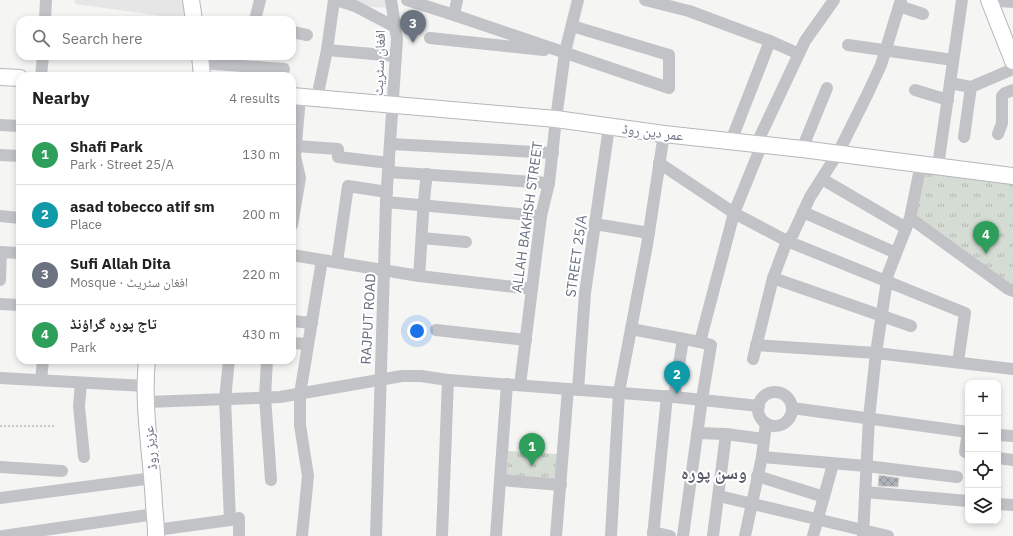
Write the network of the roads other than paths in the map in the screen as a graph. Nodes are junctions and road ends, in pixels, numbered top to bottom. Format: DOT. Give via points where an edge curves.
graph roads {
  1 [pos="46,0"];
  2 [pos="191,0"];
  3 [pos="260,0"];
  4 [pos="335,0"];
  5 [pos="391,0"];
  6 [pos="406,0"];
  7 [pos="457,0"];
  8 [pos="578,0"];
  9 [pos="645,0"];
  10 [pos="834,0"];
  11 [pos="962,0"];
  12 [pos="990,2"];
  13 [pos="1013,2"];
  14 [pos="900,3"];
  15 [pos="454,14"];
  16 [pos="923,14"];
  17 [pos="45,16"];
  18 [pos="193,16"];
  19 [pos="256,16"];
  20 [pos="572,26"];
  21 [pos="395,27"];
  22 [pos="296,33"];
  23 [pos="307,34"];
  24 [pos="430,38"];
  25 [pos="770,42"];
  26 [pos="848,45"];
  27 [pos="327,50"];
  28 [pos="885,50"];
  29 [pos="565,52"];
  30 [pos="799,54"];
  31 [pos="396,56"];
  32 [pos="43,60"];
  33 [pos="953,60"];
  34 [pos="1013,61"];
  35 [pos="201,65"];
  36 [pos="284,69"];
  37 [pos="1013,69"];
  38 [pos="41,72"];
  39 [pos="0,77"];
  40 [pos="16,78"];
  41 [pos="950,83"];
  42 [pos="971,86"];
  43 [pos="827,88"];
  44 [pos="915,90"];
  45 [pos="1013,90"];
  46 [pos="296,96"];
  47 [pos="317,98"];
  48 [pos="948,100"];
  49 [pos="392,104"];
  50 [pos="556,119"];
  51 [pos="0,125"];
  52 [pos="16,126"];
  53 [pos="610,127"];
  54 [pos="664,134"];
  55 [pos="998,134"];
  56 [pos="964,137"];
  57 [pos="731,140"];
  58 [pos="759,143"];
  59 [pos="391,144"];
  60 [pos="296,146"];
  61 [pos="802,149"];
  62 [pos="553,153"];
  63 [pos="838,153"];
  64 [pos="0,155"];
  65 [pos="16,156"];
  66 [pos="659,163"];
  67 [pos="921,164"];
  68 [pos="296,165"];
  69 [pos="938,166"];
  70 [pos="389,167"];
  71 [pos="427,174"];
  72 [pos="1013,176"];
  73 [pos="822,179"];
  74 [pos="549,183"];
  75 [pos="387,197"];
  76 [pos="296,201"];
  77 [pos="423,205"];
  78 [pos="803,212"];
  79 [pos="734,213"];
  80 [pos="0,216"];
  81 [pos="541,216"];
  82 [pos="16,218"];
  83 [pos="908,223"];
  84 [pos="595,224"];
  85 [pos="649,233"];
  86 [pos="422,238"];
  87 [pos="787,241"];
  88 [pos="466,242"];
  89 [pos="0,252"];
  90 [pos="16,253"];
  91 [pos="896,253"];
  92 [pos="296,255"];
  93 [pos="322,260"];
  94 [pos="337,262"];
  95 [pos="385,270"];
  96 [pos="419,276"];
  97 [pos="774,278"];
  98 [pos="0,280"];
  99 [pos="887,282"];
  100 [pos="532,289"];
  101 [pos="1013,291"];
  102 [pos="0,304"];
  103 [pos="16,305"];
  104 [pos="882,315"];
  105 [pos="296,321"];
  106 [pos="312,323"];
  107 [pos="911,326"];
  108 [pos="631,329"];
  109 [pos="436,330"];
  110 [pos="683,339"];
  111 [pos="526,340"];
  112 [pos="700,342"];
  113 [pos="296,343"];
  114 [pos="308,344"];
  115 [pos="756,345"];
  116 [pos="876,353"];
  117 [pos="753,359"];
  118 [pos="958,362"];
  119 [pos="43,364"];
  120 [pos="147,364"];
  121 [pos="229,364"];
  122 [pos="267,364"];
  123 [pos="1013,369"];
  124 [pos="0,378"];
  125 [pos="42,380"];
  126 [pos="380,380"];
  127 [pos="448,380"];
  128 [pos="81,383"];
  129 [pos="507,384"];
  130 [pos="520,385"];
  131 [pos="145,386"];
  132 [pos="573,389"];
  133 [pos="619,392"];
  134 [pos="300,394"];
  135 [pos="265,397"];
  136 [pos="671,397"];
  137 [pos="225,399"];
  138 [pos="702,399"];
  139 [pos="146,402"];
  140 [pos="759,406"];
  141 [pos="792,408"];
  142 [pos="869,418"];
  143 [pos="766,423"];
  144 [pos="965,432"];
  145 [pos="697,433"];
  146 [pos="726,434"];
  147 [pos="1001,435"];
  148 [pos="1013,436"];
  149 [pos="763,439"];
  150 [pos="84,457"];
  151 [pos="762,457"];
  152 [pos="1001,458"];
  153 [pos="1013,460"];
  154 [pos="833,464"];
  155 [pos="866,466"];
  156 [pos="0,467"];
  157 [pos="62,471"];
  158 [pos="757,476"];
  159 [pos="957,477"];
  160 [pos="153,478"];
  161 [pos="271,480"];
  162 [pos="500,480"];
  163 [pos="561,486"];
  164 [pos="865,492"];
  165 [pos="719,496"];
  166 [pos="824,497"];
  167 [pos="0,498"];
  168 [pos="965,501"];
  169 [pos="752,504"];
  170 [pos="1001,504"];
  171 [pos="1013,505"];
  172 [pos="155,514"];
  173 [pos="818,519"];
  174 [pos="230,520"];
  175 [pos="156,533"];
  176 [pos="863,533"];
  177 [pos="653,534"];
  178 [pos="3,536"];
  179 [pos="240,536"];
  180 [pos="302,536"];
  181 [pos="376,536"];
  182 [pos="442,536"];
  183 [pos="496,536"];
  184 [pos="556,536"];
  185 [pos="611,536"];
  186 [pos="670,536"];
  187 [pos="683,536"];
  188 [pos="713,536"];
  189 [pos="745,536"];
  190 [pos="813,536"];
  191 [pos="888,536"];
  1 -- 17 [label="street"];
  2 -- 18 [label="main road"];
  3 -- 19 [label="street"];
  4 -- 21 [label="street" via="355,6"];
  4 -- 27 [label="street"];
  5 -- 21 [label="street, افغان سٹریٹ"];
  6 -- 15 [label="street"];
  7 -- 15 [label="street"];
  8 -- 20 [label="street, ALLAH BAKHSH STREET"];
  9 -- 25 [label="street" via="689,11"];
  10 -- 30 [label="street"];
  11 -- 33 [label="street"];
  12 -- 13 [label="street"];
  12 -- 34 [label="main road"];
  14 -- 16 [label="street"];
  14 -- 28 [label="street"];
  15 -- 29 [label="street"];
  20 -- 29 [label="street, ALLAH BAKHSH STREET"];
  20 -- 29 [label="street" via="669,55 669,88"];
  21 -- 31 [label="street, افغان سٹریٹ"];
  22 -- 23 [label="street"];
  24 -- 29 [label="street"];
  25 -- 30 [label="street"];
  25 -- 57 [label="street"];
  26 -- 28 [label="street"];
  27 -- 31 [label="street"];
  27 -- 47 [label="street"];
  28 -- 33 [label="street"];
  28 -- 63 [label="street" via="881,65"];
  29 -- 50 [label="street, ALLAH BAKHSH STREET"];
  30 -- 58 [label="street"];
  31 -- 49 [label="street, افغان سٹریٹ"];
  32 -- 38 [label="street"];
  33 -- 41 [label="street"];
  35 -- 36 [label="street"];
  37 -- 42 [label="street"];
  39 -- 40 [label="main road"];
  41 -- 42 [label="street"];
  41 -- 48 [label="street"];
  42 -- 56 [label="street"];
  43 -- 61 [label="street"];
  44 -- 48 [label="street"];
  45 -- 55 [label="street" via="1002,96 1002,122"];
  46 -- 47 [label="main road, عمر دین روڈ"];
  46 -- 60 [label="street"];
  47 -- 49 [label="main road, عمر دین روڈ"];
  48 -- 69 [label="street"];
  49 -- 50 [label="main road, عمر دین روڈ"];
  49 -- 59 [label="street, RAJPUT ROAD"];
  50 -- 53 [label="main road, عمر دین روڈ"];
  50 -- 62 [label="street, ALLAH BAKHSH STREET"];
  51 -- 52 [label="street"];
  53 -- 54 [label="main road, عمر دین روڈ"];
  53 -- 84 [label="street, STREET 25/A"];
  54 -- 57 [label="main road, عمر دین روڈ"];
  54 -- 66 [label="street"];
  57 -- 58 [label="main road, عمر دین روڈ"];
  58 -- 61 [label="main road, عمر دین روڈ"];
  58 -- 79 [label="street"];
  59 -- 62 [label="street"];
  59 -- 70 [label="street, RAJPUT ROAD"];
  60 -- 70 [label="street" via="338,150 338,157"];
  61 -- 63 [label="main road, عمر دین روڈ"];
  62 -- 74 [label="street, ALLAH BAKHSH STREET"];
  63 -- 67 [label="main road, عمر دین روڈ"];
  63 -- 73 [label="street"];
  64 -- 65 [label="street"];
  66 -- 79 [label="street"];
  66 -- 85 [label="street"];
  67 -- 69 [label="main road, عمر دین روڈ"];
  67 -- 83 [label="street"];
  68 -- 76 [label="street" via="300,178"];
  69 -- 72 [label="main road, عمر دین روڈ"];
  70 -- 71 [label="street"];
  70 -- 75 [label="street, RAJPUT ROAD"];
  71 -- 74 [label="street"];
  71 -- 77 [label="street"];
  73 -- 78 [label="street"];
  73 -- 83 [label="street"];
  74 -- 81 [label="street, ALLAH BAKHSH STREET"];
  75 -- 77 [label="street"];
  75 -- 94 [label="street" via="348,186"];
  75 -- 95 [label="street, RAJPUT ROAD"];
  77 -- 81 [label="street"];
  77 -- 86 [label="street"];
  78 -- 87 [label="street"];
  78 -- 91 [label="street"];
  79 -- 87 [label="street"];
  79 -- 112 [label="street"];
  80 -- 82 [label="street"];
  81 -- 100 [label="street, ALLAH BAKHSH STREET"];
  83 -- 91 [label="street"];
  83 -- 101 [label="street"];
  84 -- 85 [label="street"];
  84 -- 132 [label="street, STREET 25/A"];
  85 -- 108 [label="street"];
  86 -- 88 [label="street"];
  86 -- 96 [label="street"];
  87 -- 97 [label="street"];
  87 -- 99 [label="street"];
  89 -- 90 [label="street"];
  89 -- 98 [label="street"];
  91 -- 99 [label="street"];
  92 -- 93 [label="street"];
  93 -- 94 [label="street"];
  93 -- 106 [label="street"];
  94 -- 95 [label="street"];
  95 -- 96 [label="street"];
  95 -- 126 [label="street, RAJPUT ROAD"];
  96 -- 100 [label="street"];
  97 -- 104 [label="street"];
  97 -- 115 [label="street"];
  99 -- 104 [label="street"];
  99 -- 118 [label="street" via="965,313"];
  100 -- 111 [label="street, ALLAH BAKHSH STREET"];
  102 -- 103 [label="street"];
  104 -- 107 [label="street"];
  104 -- 116 [label="street"];
  105 -- 106 [label="street"];
  106 -- 114 [label="street"];
  108 -- 110 [label="street"];
  108 -- 133 [label="street"];
  109 -- 111 [label="street"];
  110 -- 112 [label="street"];
  110 -- 136 [label="street"];
  111 -- 130 [label="street, ALLAH BAKHSH STREET"];
  112 -- 138 [label="street" via="711,344"];
  113 -- 114 [label="street"];
  114 -- 134 [label="street"];
  115 -- 116 [label="street"];
  115 -- 117 [label="street"];
  116 -- 118 [label="street"];
  116 -- 142 [label="street"];
  118 -- 123 [label="street"];
  119 -- 125 [label="street"];
  120 -- 131 [label="main road, عزیز روڈ"];
  121 -- 137 [label="street"];
  122 -- 135 [label="street"];
  124 -- 125 [label="street"];
  125 -- 128 [label="street"];
  126 -- 127 [label="street" via="402,376"];
  126 -- 134 [label="street"];
  126 -- 181 [label="street, RAJPUT ROAD"];
  127 -- 129 [label="street"];
  127 -- 182 [label="street"];
  128 -- 131 [label="street"];
  128 -- 150 [label="street" via="79,406"];
  129 -- 130 [label="street"];
  129 -- 162 [label="street"];
  130 -- 132 [label="street"];
  131 -- 139 [label="main road, عزیز روڈ"];
  132 -- 133 [label="street"];
  132 -- 163 [label="street, STREET 25/A"];
  133 -- 136 [label="street"];
  133 -- 185 [label="street"];
  134 -- 135 [label="street"];
  134 -- 180 [label="street" via="300,426 308,476"];
  135 -- 137 [label="street"];
  135 -- 161 [label="street"];
  136 -- 138 [label="street"];
  136 -- 177 [label="street"];
  137 -- 139 [label="street"];
  137 -- 174 [label="street"];
  138 -- 140 [label="street"];
  138 -- 145 [label="street"];
  139 -- 160 [label="main road, عزیز روڈ"];
  140 -- 141 [label="street" via="763,398 775,393 786,397"];
  140 -- 143 [label="street" via="760,416"];
  141 -- 142 [label="street"];
  141 -- 143 [label="street" via="785,423 774,426"];
  142 -- 144 [label="street"];
  142 -- 155 [label="street"];
  143 -- 149 [label="street"];
  145 -- 146 [label="street"];
  145 -- 187 [label="street"];
  146 -- 149 [label="street"];
  146 -- 165 [label="street"];
  147 -- 148 [label="street"];
  149 -- 151 [label="street"];
  151 -- 154 [label="street"];
  151 -- 158 [label="street"];
  152 -- 153 [label="street"];
  154 -- 155 [label="street"];
  154 -- 166 [label="street"];
  155 -- 159 [label="street"];
  155 -- 164 [label="street"];
  156 -- 157 [label="street"];
  158 -- 166 [label="street"];
  158 -- 169 [label="street"];
  160 -- 167 [label="street"];
  160 -- 172 [label="main road, عزیز روڈ"];
  162 -- 163 [label="street"];
  162 -- 183 [label="street"];
  163 -- 184 [label="street, STREET 25/A"];
  164 -- 168 [label="street"];
  164 -- 176 [label="street"];
  165 -- 169 [label="street"];
  165 -- 188 [label="street"];
  166 -- 173 [label="street"];
  169 -- 173 [label="street"];
  169 -- 189 [label="street"];
  170 -- 171 [label="street"];
  172 -- 175 [label="main road, عزیز روڈ"];
  172 -- 178 [label="street"];
  173 -- 176 [label="street"];
  173 -- 190 [label="street"];
  174 -- 175 [label="street"];
  174 -- 179 [label="street" via="239,518"];
  176 -- 191 [label="street"];
  177 -- 186 [label="street"];
}
